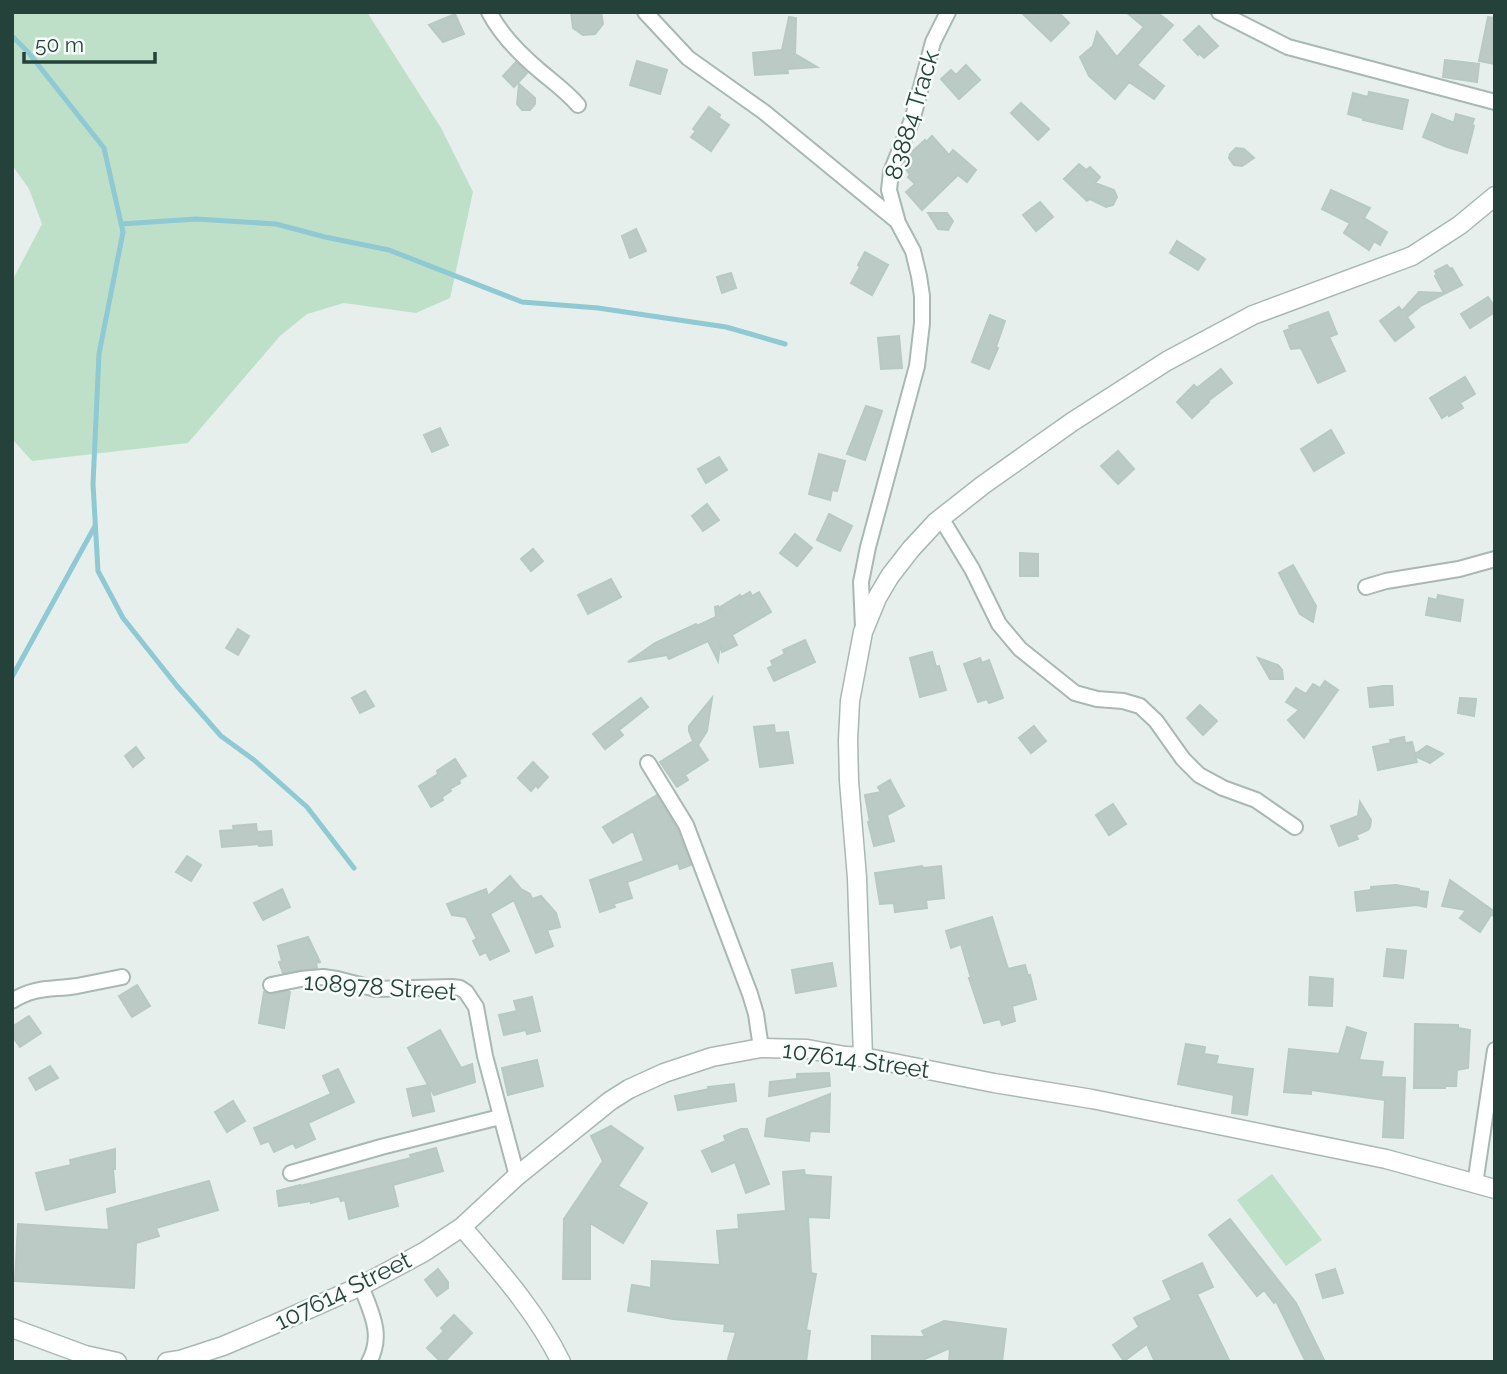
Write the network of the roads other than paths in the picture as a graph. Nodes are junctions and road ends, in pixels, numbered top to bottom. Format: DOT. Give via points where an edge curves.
graph roads {
  1 [pos="489,12"];
  2 [pos="645,12"];
  3 [pos="948,12"];
  4 [pos="1219,12"];
  5 [pos="1495,102"];
  6 [pos="578,105"];
  7 [pos="1495,196"];
  8 [pos="897,220"];
  9 [pos="941,518"];
  10 [pos="1495,559"];
  11 [pos="1366,587"];
  12 [pos="863,632"];
  13 [pos="648,763"];
  14 [pos="1294,827"];
  15 [pos="122,976"];
  16 [pos="271,985"];
  17 [pos="12,1001"];
  18 [pos="761,1048"];
  19 [pos="1495,1050"];
  20 [pos="863,1057"];
  21 [pos="500,1117"];
  22 [pos="291,1173"];
  23 [pos="517,1176"];
  24 [pos="1475,1184"];
  25 [pos="1495,1189"];
  26 [pos="462,1227"];
  27 [pos="361,1286"];
  28 [pos="12,1328"];
  29 [pos="117,1362"];
  30 [pos="167,1362"];
  31 [pos="369,1362"];
  32 [pos="561,1362"];
  1 -- 6 [label="street" via="502,33"];
  2 -- 8 [label="street" via="688,58 764,112"];
  3 -- 8 [label="street, 83884 Track" via="933,42 891,172 889,190"];
  4 -- 5 [label="street" via="1288,47"];
  7 -- 9 [label="street" via="1412,256 1253,315 1167,361 1061,430"];
  8 -- 12 [label="street" via="913,251 922,323 917,366 867,547 861,582"];
  9 -- 12 [label="street" via="890,576"];
  9 -- 14 [label="street" via="999,624 1020,649 1075,693 1140,705 1199,775 1256,800"];
  10 -- 11 [label="street"];
  12 -- 20 [label="street" via="848,740"];
  13 -- 18 [label="street" via="686,825 750,994"];
  15 -- 17 [label="street" via="35,990"];
  16 -- 21 [label="street, 108978 Street" via="323,977 376,989 460,988 476,1007"];
  18 -- 20 [label="street, 107614 Street"];
  18 -- 23 [label="street, 107614 Street" via="712,1057 629,1089"];
  19 -- 24 [label="street"];
  20 -- 24 [label="street, 107614 Street" via="1386,1158"];
  21 -- 22 [label="street"];
  21 -- 23 [label="street, 108978 Street"];
  23 -- 26 [label="street, 107614 Street"];
  24 -- 25 [label="street, 107614 Street"];
  26 -- 27 [label="street, 107614 Street"];
  26 -- 32 [label="street" via="523,1300"];
  27 -- 30 [label="street, 107614 Street" via="223,1346"];
  27 -- 31 [label="street" via="377,1331"];
  28 -- 29 [label="street"];
}
